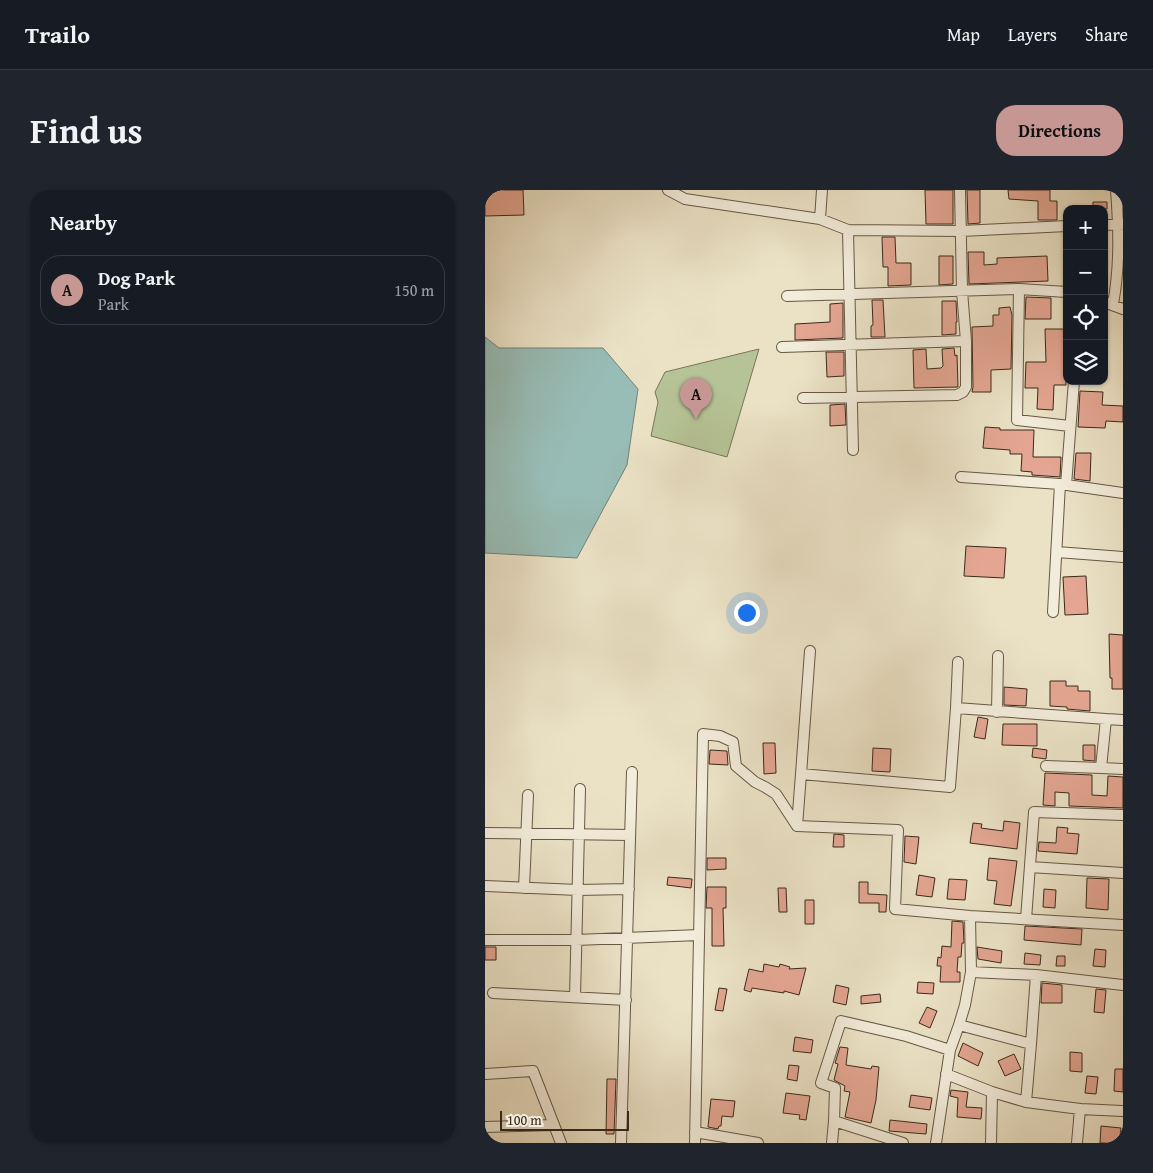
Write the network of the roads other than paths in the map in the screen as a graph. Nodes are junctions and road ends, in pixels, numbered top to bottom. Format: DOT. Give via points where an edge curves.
graph roads {
  1 [pos="668,190"];
  2 [pos="822,190"];
  3 [pos="960,190"];
  4 [pos="1116,190"];
  5 [pos="820,219"];
  6 [pos="1121,224"];
  7 [pos="1108,225"];
  8 [pos="1063,226"];
  9 [pos="849,230"];
  10 [pos="961,231"];
  11 [pos="1019,289"];
  12 [pos="962,291"];
  13 [pos="1063,292"];
  14 [pos="849,293"];
  15 [pos="787,296"];
  16 [pos="1109,303"];
  17 [pos="1123,310"];
  18 [pos="966,341"];
  19 [pos="852,345"];
  20 [pos="782,347"];
  21 [pos="1073,385"];
  22 [pos="853,397"];
  23 [pos="803,398"];
  24 [pos="1070,426"];
  25 [pos="853,450"];
  26 [pos="961,477"];
  27 [pos="1063,485"];
  28 [pos="1123,493"];
  29 [pos="1057,552"];
  30 [pos="1123,557"];
  31 [pos="1053,612"];
  32 [pos="810,651"];
  33 [pos="998,656"];
  34 [pos="958,662"];
  35 [pos="956,708"];
  36 [pos="997,712"];
  37 [pos="1106,719"];
  38 [pos="1123,720"];
  39 [pos="1045,766"];
  40 [pos="1101,768"];
  41 [pos="1123,769"];
  42 [pos="632,772"];
  43 [pos="801,774"];
  44 [pos="580,789"];
  45 [pos="528,795"];
  46 [pos="1123,815"];
  47 [pos="797,826"];
  48 [pos="485,833"];
  49 [pos="525,834"];
  50 [pos="579,834"];
  51 [pos="631,835"];
  52 [pos="1030,867"];
  53 [pos="1123,873"];
  54 [pos="485,886"];
  55 [pos="524,888"];
  56 [pos="629,889"];
  57 [pos="577,890"];
  58 [pos="970,916"];
  59 [pos="1026,919"];
  60 [pos="1123,925"];
  61 [pos="699,935"];
  62 [pos="628,938"];
  63 [pos="485,940"];
  64 [pos="577,940"];
  65 [pos="971,972"];
  66 [pos="1037,975"];
  67 [pos="1123,984"];
  68 [pos="493,993"];
  69 [pos="575,997"];
  70 [pos="626,1000"];
  71 [pos="959,1025"];
  72 [pos="1031,1044"];
  73 [pos="950,1050"];
  74 [pos="485,1074"];
  75 [pos="946,1074"];
  76 [pos="992,1092"];
  77 [pos="1026,1102"];
  78 [pos="1079,1109"];
  79 [pos="1123,1111"];
  80 [pos="834,1121"];
  81 [pos="554,1124"];
  82 [pos="485,1128"];
  83 [pos="695,1132"];
  84 [pos="561,1143"];
  85 [pos="621,1143"];
  86 [pos="695,1143"];
  87 [pos="758,1143"];
  88 [pos="832,1143"];
  89 [pos="903,1143"];
  90 [pos="936,1143"];
  91 [pos="991,1143"];
  92 [pos="1077,1143"];
  1 -- 5 [label="street" via="685,199"];
  2 -- 5 [label="street"];
  3 -- 10 [label="street"];
  4 -- 6 [label="street"];
  5 -- 9 [label="street"];
  6 -- 7 [label="street"];
  6 -- 16 [label="street" via="1118,266"];
  8 -- 10 [label="street"];
  9 -- 10 [label="street"];
  9 -- 14 [label="street"];
  10 -- 12 [label="street"];
  11 -- 12 [label="street"];
  11 -- 13 [label="street"];
  11 -- 24 [label="street" via="1017,420"];
  12 -- 14 [label="street"];
  12 -- 18 [label="street"];
  14 -- 15 [label="street"];
  14 -- 19 [label="street"];
  16 -- 17 [label="street"];
  18 -- 19 [label="street"];
  18 -- 22 [label="street" via="966,387 957,396"];
  19 -- 20 [label="street"];
  19 -- 22 [label="street"];
  21 -- 24 [label="street"];
  22 -- 23 [label="street"];
  22 -- 25 [label="street"];
  24 -- 27 [label="street"];
  26 -- 27 [label="street"];
  27 -- 28 [label="street"];
  27 -- 29 [label="street"];
  29 -- 30 [label="street"];
  29 -- 31 [label="street"];
  32 -- 43 [label="street"];
  33 -- 36 [label="street"];
  34 -- 35 [label="street"];
  35 -- 36 [label="street"];
  35 -- 43 [label="street" via="950,787"];
  36 -- 37 [label="street"];
  37 -- 38 [label="street"];
  37 -- 40 [label="street"];
  39 -- 40 [label="street"];
  40 -- 41 [label="street"];
  42 -- 51 [label="street"];
  43 -- 47 [label="street"];
  44 -- 50 [label="street"];
  45 -- 49 [label="street"];
  46 -- 52 [label="street" via="1034,812"];
  47 -- 58 [label="street" via="898,830 895,909"];
  47 -- 61 [label="street" via="776,794 736,766 733,742 703,734"];
  48 -- 49 [label="street"];
  49 -- 50 [label="street"];
  49 -- 55 [label="street"];
  50 -- 51 [label="street"];
  50 -- 57 [label="street"];
  51 -- 56 [label="street"];
  52 -- 53 [label="street"];
  52 -- 59 [label="street"];
  54 -- 55 [label="street"];
  55 -- 57 [label="street"];
  56 -- 57 [label="street"];
  56 -- 62 [label="street"];
  57 -- 64 [label="street"];
  58 -- 59 [label="street"];
  58 -- 65 [label="street"];
  59 -- 60 [label="street"];
  61 -- 62 [label="street"];
  61 -- 83 [label="street"];
  62 -- 64 [label="street"];
  62 -- 70 [label="street"];
  63 -- 64 [label="street"];
  64 -- 69 [label="street"];
  65 -- 66 [label="street"];
  65 -- 71 [label="street"];
  66 -- 67 [label="street"];
  66 -- 72 [label="street"];
  68 -- 69 [label="street"];
  69 -- 70 [label="street"];
  70 -- 85 [label="street"];
  71 -- 72 [label="street"];
  71 -- 73 [label="street"];
  72 -- 77 [label="street"];
  73 -- 75 [label="street"];
  73 -- 80 [label="street" via="841,1021 821,1083 835,1088"];
  74 -- 81 [label="street" via="533,1071"];
  75 -- 76 [label="street"];
  75 -- 90 [label="street"];
  76 -- 77 [label="street"];
  76 -- 91 [label="street"];
  77 -- 78 [label="street"];
  78 -- 79 [label="street"];
  78 -- 92 [label="street"];
  80 -- 88 [label="street"];
  80 -- 89 [label="street"];
  81 -- 82 [label="street"];
  81 -- 84 [label="street"];
  83 -- 86 [label="street"];
  83 -- 87 [label="street"];
}
